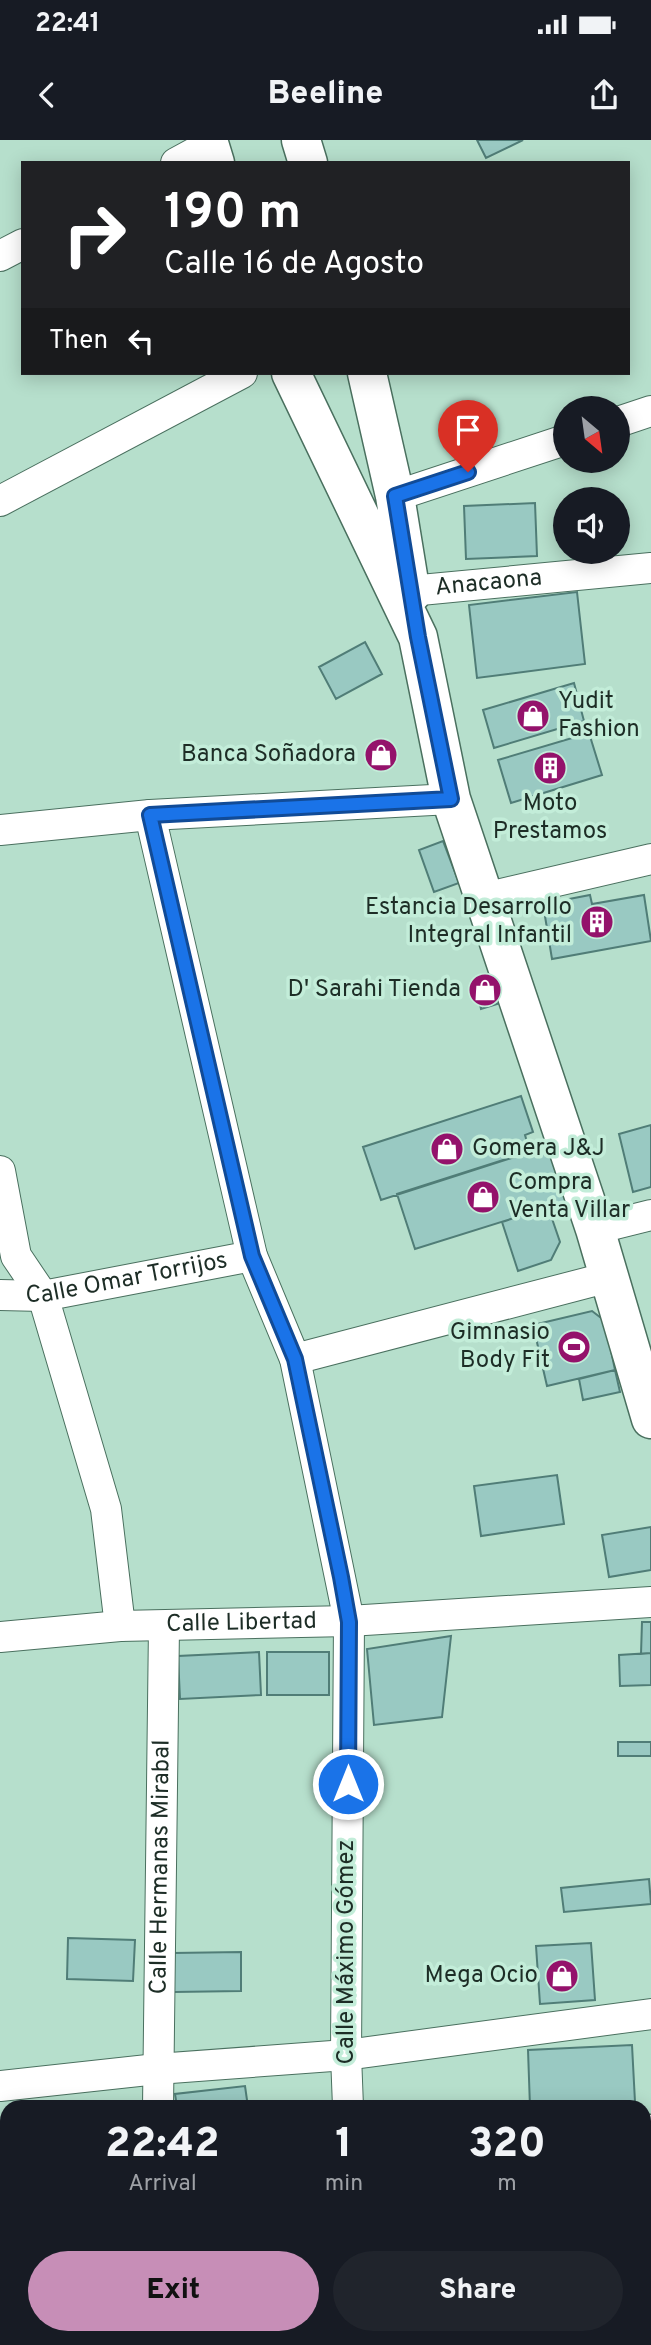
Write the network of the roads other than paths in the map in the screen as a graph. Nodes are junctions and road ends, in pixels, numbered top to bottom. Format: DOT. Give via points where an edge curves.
graph roads {
  1 [pos="302,140"];
  2 [pos="308,161"];
  3 [pos="21,245"];
  4 [pos="0,256"];
  5 [pos="238,375"];
  6 [pos="292,375"];
  7 [pos="367,375"];
  8 [pos="651,411"];
  9 [pos="630,418"];
  10 [pos="553,444"];
  11 [pos="395,496"];
  12 [pos="0,501"];
  13 [pos="651,568"];
  14 [pos="410,591"];
  15 [pos="418,637"];
  16 [pos="451,799"];
  17 [pos="150,815"];
  18 [pos="0,830"];
  19 [pos="651,859"];
  20 [pos="484,898"];
  21 [pos="0,1171"];
  22 [pos="651,1215"];
  23 [pos="595,1229"];
  24 [pos="252,1256"];
  25 [pos="609,1278"];
  26 [pos="0,1295"];
  27 [pos="43,1296"];
  28 [pos="295,1359"];
  29 [pos="651,1419"];
  30 [pos="651,1602"];
  31 [pos="349,1622"];
  32 [pos="120,1626"];
  33 [pos="164,1626"];
  34 [pos="0,1637"];
  35 [pos="651,2014"];
  36 [pos="346,2055"];
  37 [pos="157,2069"];
  38 [pos="0,2086"];
  39 [pos="159,2100"];
  40 [pos="348,2100"];
  1 -- 2 [label="street"];
  3 -- 4 [label="street"];
  5 -- 12 [label="street"];
  6 -- 15 [label="street"];
  7 -- 11 [label="street"];
  8 -- 9 [label="street"];
  10 -- 11 [label="street"];
  11 -- 14 [label="street"];
  13 -- 14 [label="street, Anacaona"];
  14 -- 15 [label="street"];
  15 -- 16 [label="street"];
  16 -- 17 [label="street"];
  16 -- 20 [label="street"];
  17 -- 18 [label="street"];
  17 -- 24 [label="street, Calle Máximo Gómez"];
  19 -- 20 [label="street"];
  20 -- 23 [label="street"];
  21 -- 27 [label="street" via="16,1256"];
  22 -- 23 [label="street"];
  23 -- 25 [label="street"];
  24 -- 27 [label="street, Calle Omar Torrijos"];
  24 -- 28 [label="street, Calle Máximo Gómez"];
  25 -- 28 [label="street"];
  25 -- 29 [label="street"];
  26 -- 27 [label="street, Calle Omar Torrijos"];
  27 -- 32 [label="street" via="106,1509"];
  28 -- 31 [label="street, Calle Máximo Gómez"];
  30 -- 31 [label="street, Calle Libertad"];
  31 -- 33 [label="street, Calle Libertad"];
  31 -- 36 [label="street, Calle Máximo Gómez"];
  32 -- 33 [label="street, Calle Libertad"];
  32 -- 34 [label="street, Calle Libertad"];
  33 -- 37 [label="street, Calle Hermanas Mirabal"];
  35 -- 36 [label="street"];
  36 -- 37 [label="street"];
  36 -- 40 [label="street, Calle Máximo Gómez"];
  37 -- 38 [label="street"];
  37 -- 39 [label="street, Calle Hermanas Mirabal"];
}
